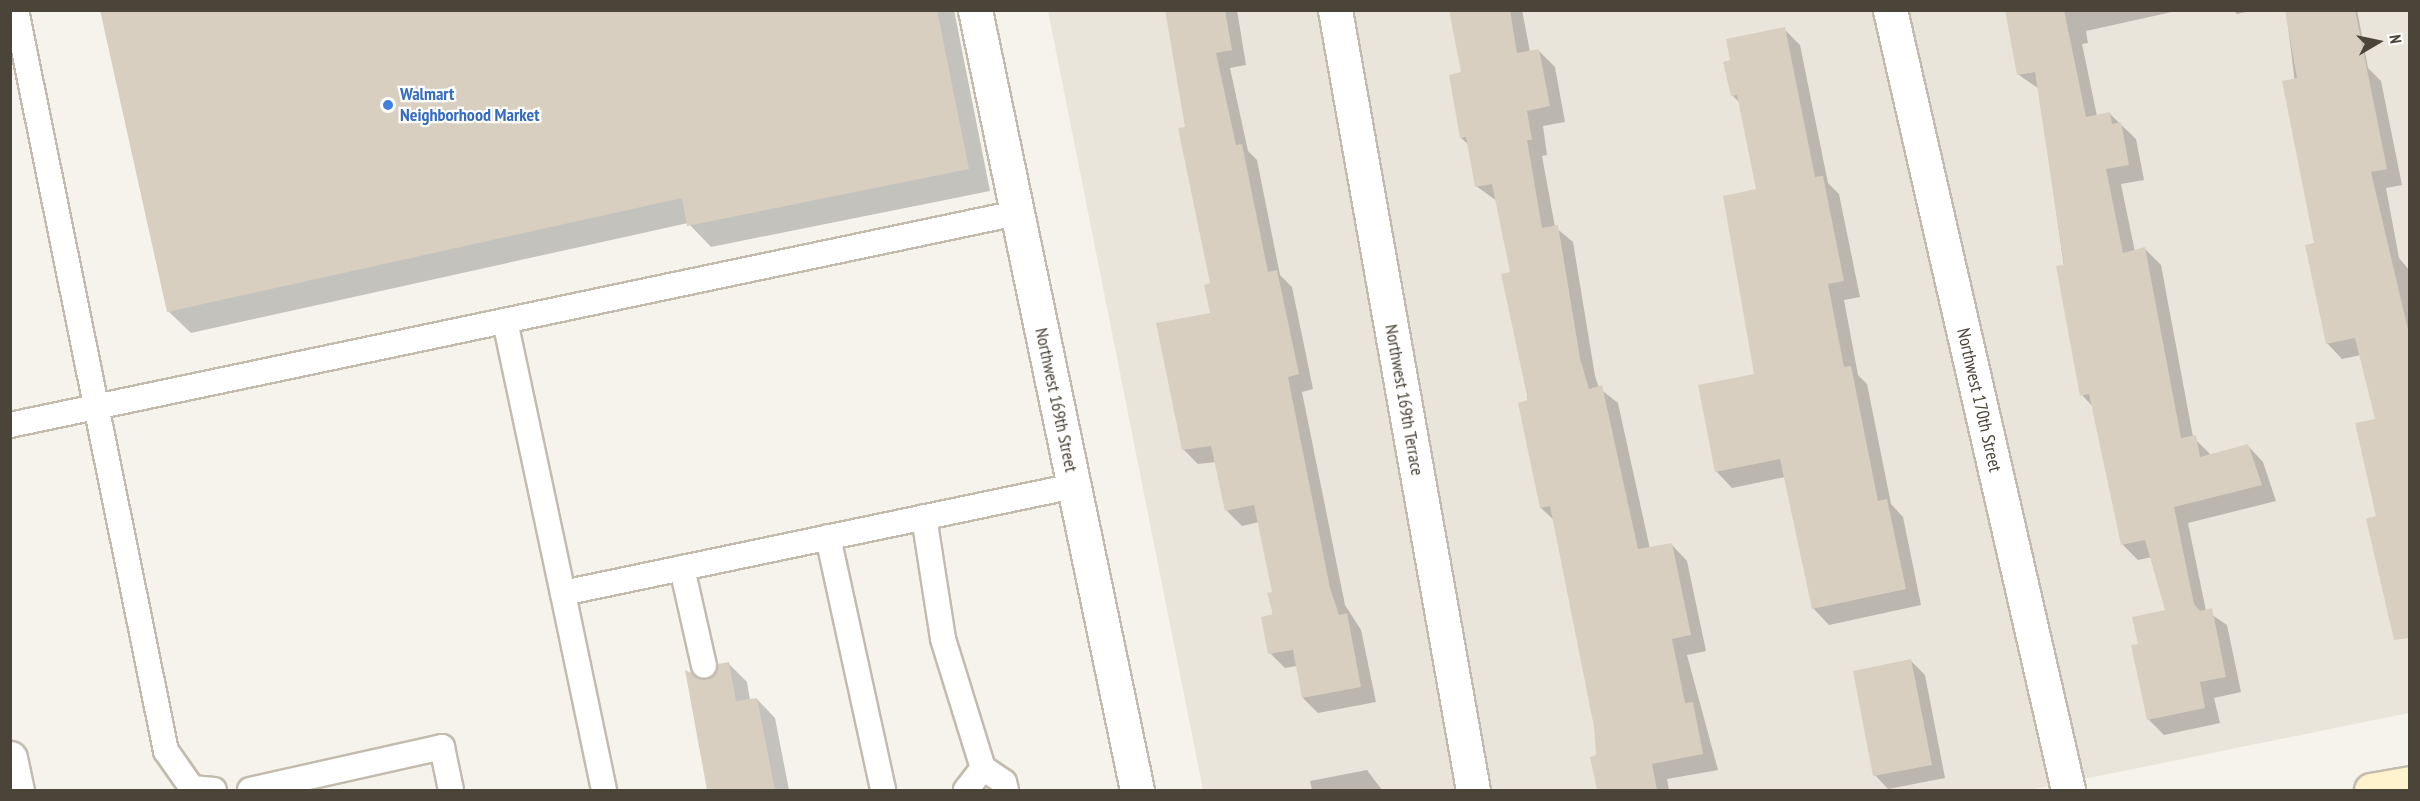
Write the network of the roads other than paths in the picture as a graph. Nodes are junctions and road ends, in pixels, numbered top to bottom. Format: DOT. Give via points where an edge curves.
graph roads {
  1 [pos="16,10"];
  2 [pos="975,10"];
  3 [pos="1335,10"];
  4 [pos="1890,10"];
  5 [pos="1017,213"];
  6 [pos="505,321"];
  7 [pos="98,406"];
  8 [pos="10,425"];
  9 [pos="1074,486"];
  10 [pos="924,517"];
  11 [pos="828,537"];
  12 [pos="682,568"];
  13 [pos="562,593"];
  14 [pos="704,666"];
  15 [pos="10,758"];
  16 [pos="983,768"];
  17 [pos="2409,783"];
  18 [pos="17,790"];
  19 [pos="214,790"];
  20 [pos="250,790"];
  21 [pos="451,790"];
  22 [pos="604,790"];
  23 [pos="883,790"];
  24 [pos="966,790"];
  25 [pos="1006,790"];
  26 [pos="1137,790"];
  27 [pos="1473,790"];
  28 [pos="2068,790"];
  29 [pos="2371,790"];
  1 -- 7 [label="lane"];
  2 -- 5 [label="street, Northwest 169th Street"];
  3 -- 27 [label="street, Northwest 169th Terrace"];
  4 -- 28 [label="street, Northwest 170th Street"];
  5 -- 6 [label="lane"];
  5 -- 9 [label="street, Northwest 169th Street"];
  6 -- 7 [label="lane"];
  6 -- 13 [label="lane"];
  7 -- 8 [label="lane"];
  7 -- 19 [label="lane" via="166,752 192,788"];
  9 -- 10 [label="lane"];
  9 -- 26 [label="street, Northwest 169th Street"];
  10 -- 11 [label="lane"];
  10 -- 16 [label="lane" via="943,639"];
  11 -- 12 [label="lane"];
  11 -- 23 [label="lane"];
  12 -- 13 [label="lane"];
  12 -- 14 [label="lane"];
  13 -- 22 [label="lane"];
  15 -- 18 [label="street"];
  16 -- 24 [label="lane"];
  16 -- 25 [label="lane" via="1004,782"];
  17 -- 29 [label="main road"];
  20 -- 21 [label="lane" via="442,747"];
}
